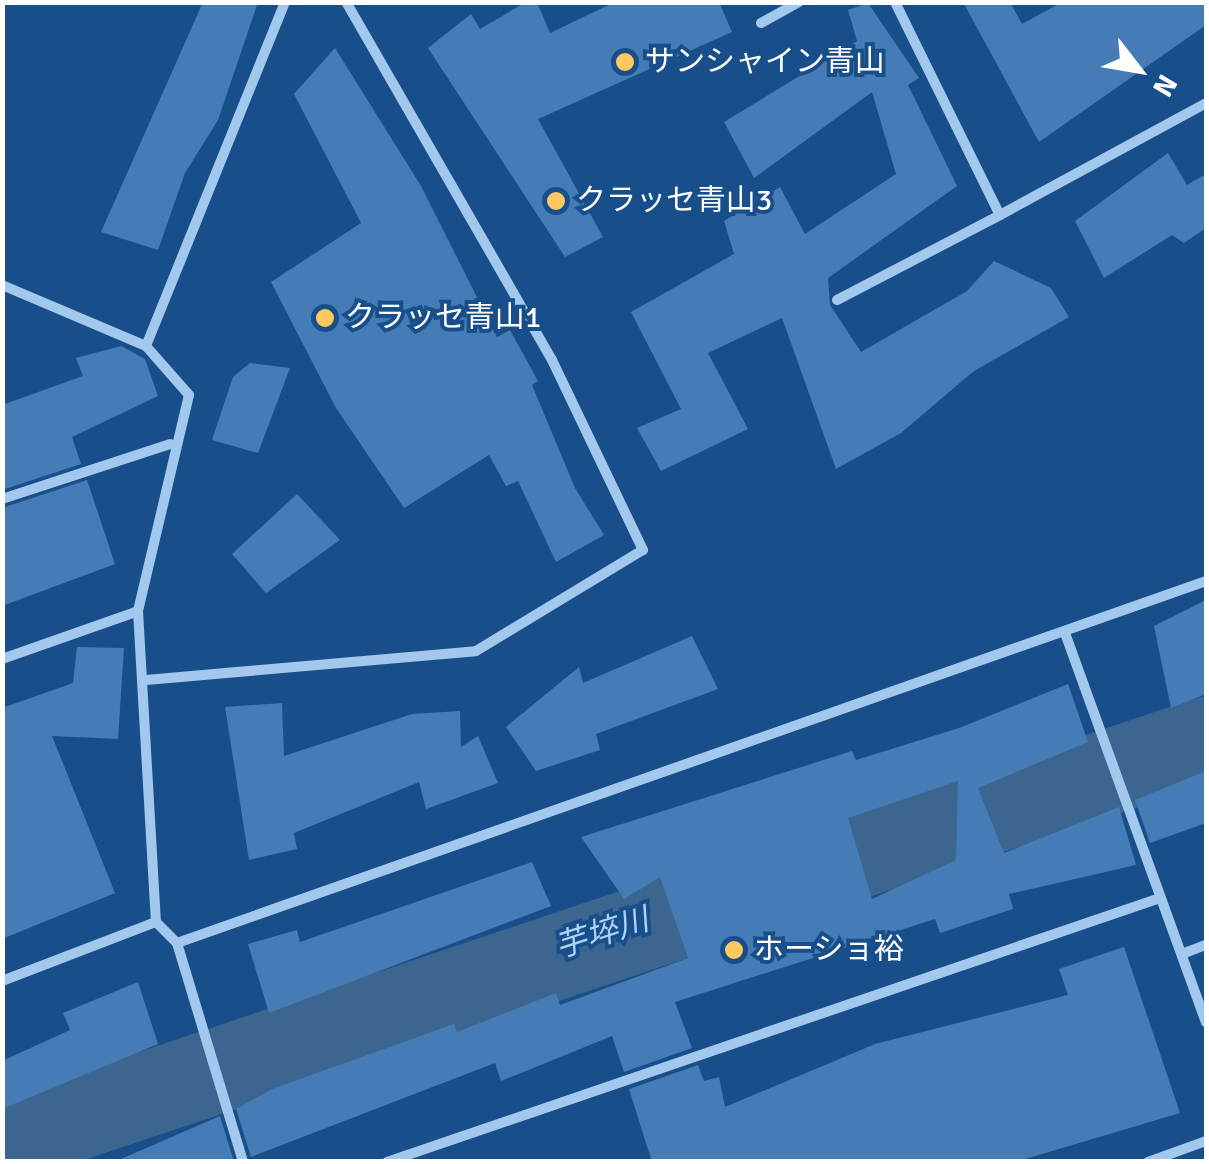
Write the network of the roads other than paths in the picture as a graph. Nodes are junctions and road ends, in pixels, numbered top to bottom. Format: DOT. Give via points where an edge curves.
graph roads {
  1 [pos="285,2"];
  2 [pos="346,2"];
  3 [pos="799,2"];
  4 [pos="896,2"];
  5 [pos="761,23"];
  6 [pos="1206,103"];
  7 [pos="1000,215"];
  8 [pos="2,285"];
  9 [pos="837,300"];
  10 [pos="146,346"];
  11 [pos="170,444"];
  12 [pos="2,499"];
  13 [pos="1206,580"];
  14 [pos="138,611"];
  15 [pos="1065,633"];
  16 [pos="2,659"];
  17 [pos="146,680"];
  18 [pos="1160,898"];
  19 [pos="156,922"];
  20 [pos="177,943"];
  21 [pos="1206,945"];
  22 [pos="1182,954"];
  23 [pos="2,981"];
  24 [pos="1206,1022"];
  25 [pos="1206,1141"];
  26 [pos="243,1162"];
  27 [pos="387,1162"];
  28 [pos="1148,1162"];
  1 -- 10 [label="street"];
  2 -- 17 [label="street" via="552,360 643,550 476,651"];
  3 -- 5 [label="street"];
  4 -- 7 [label="street"];
  6 -- 7 [label="street"];
  7 -- 9 [label="street"];
  8 -- 10 [label="street"];
  10 -- 11 [label="street" via="188,395"];
  11 -- 12 [label="street"];
  11 -- 14 [label="street"];
  13 -- 15 [label="street"];
  14 -- 16 [label="street"];
  14 -- 17 [label="street"];
  15 -- 18 [label="street"];
  15 -- 20 [label="street"];
  17 -- 19 [label="street"];
  18 -- 22 [label="street"];
  18 -- 27 [label="street"];
  19 -- 20 [label="street"];
  19 -- 23 [label="street"];
  20 -- 26 [label="street"];
  21 -- 22 [label="street"];
  22 -- 24 [label="street"];
  25 -- 28 [label="street"];
}
